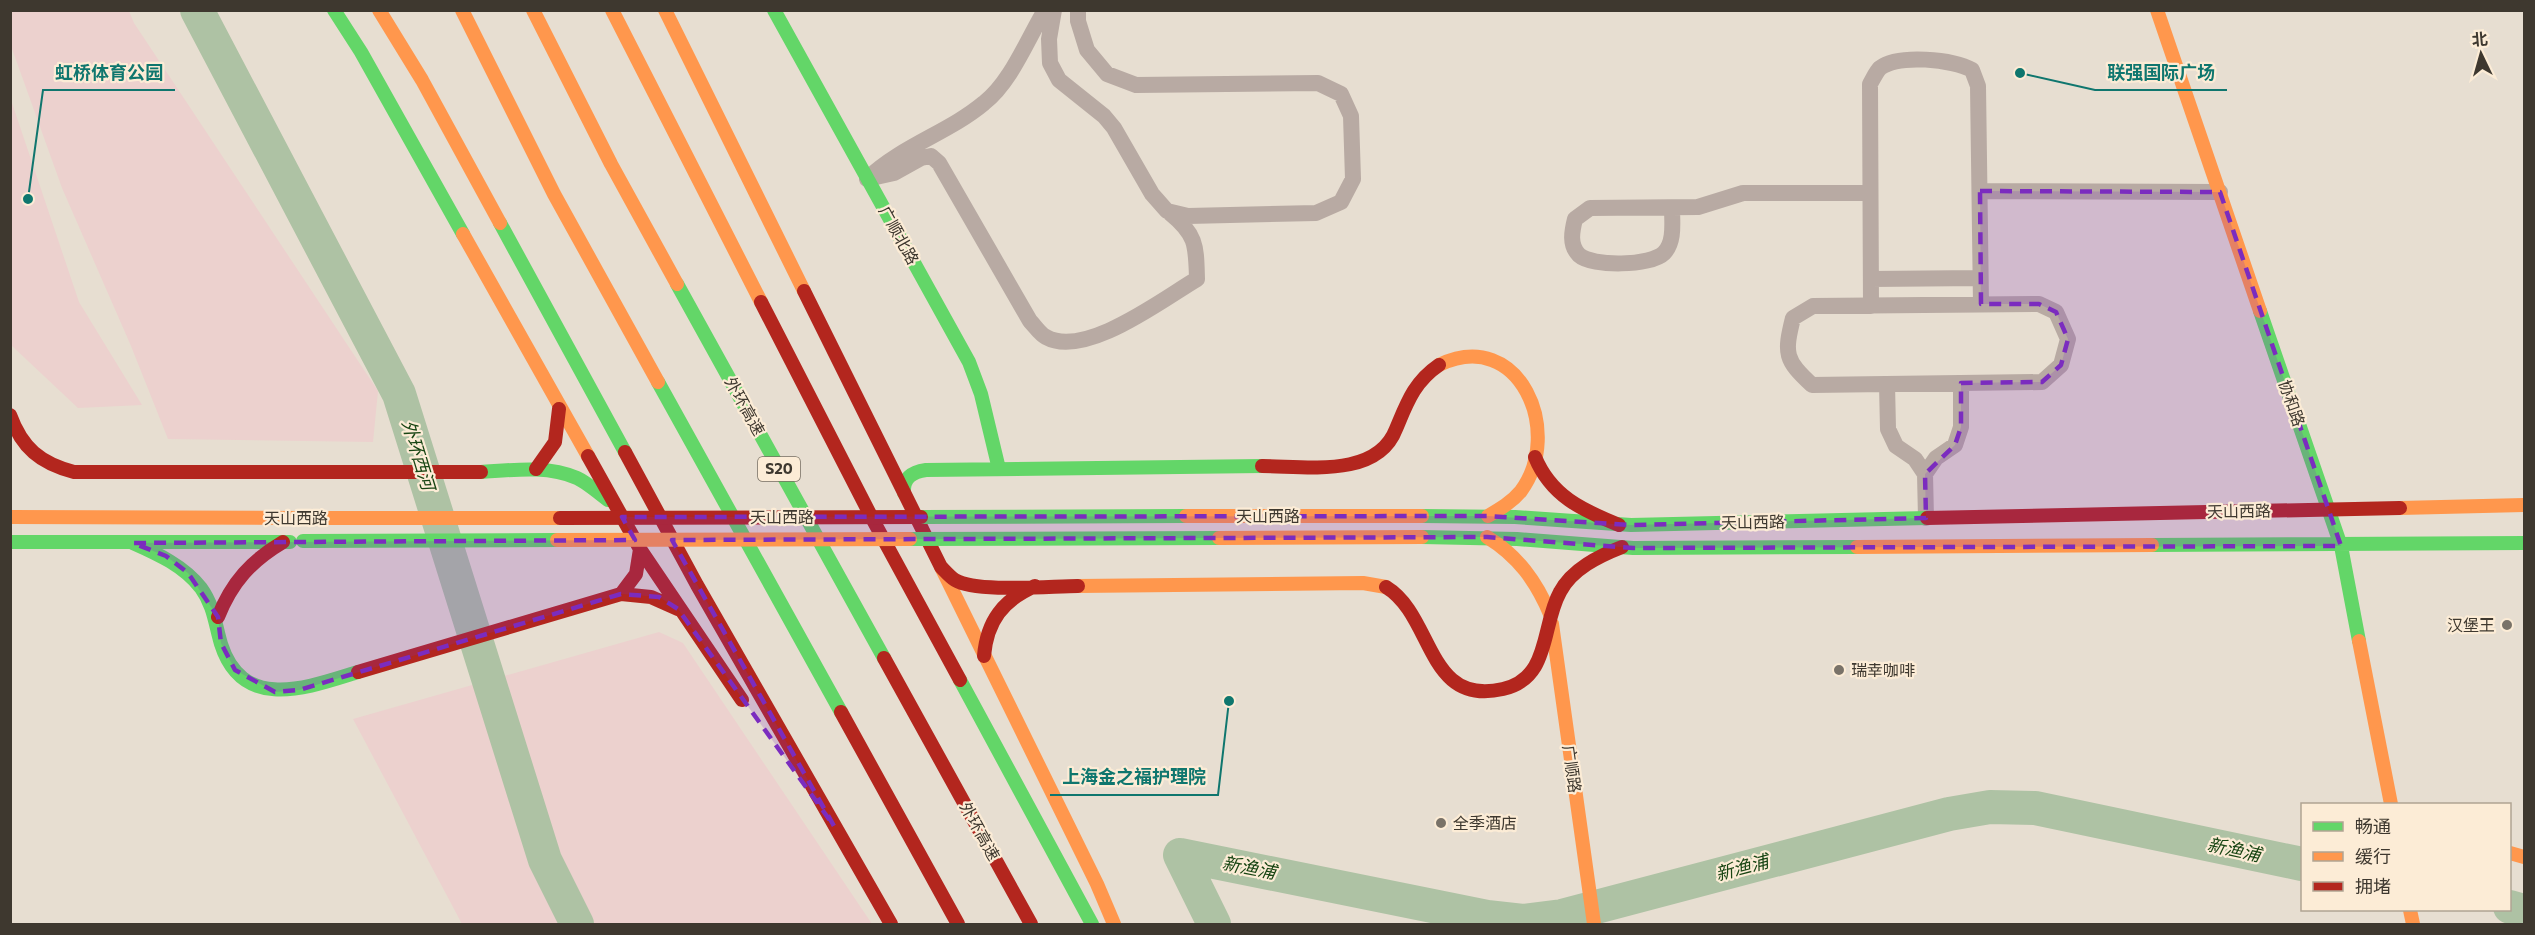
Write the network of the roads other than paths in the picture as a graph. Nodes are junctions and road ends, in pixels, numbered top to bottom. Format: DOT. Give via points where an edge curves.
graph roads {
  1 [pos="334,10"];
  2 [pos="379,10"];
  3 [pos="462,10"];
  4 [pos="533,10"];
  5 [pos="612,10"];
  6 [pos="665,10"];
  7 [pos="774,10"];
  8 [pos="1045,10"];
  9 [pos="1054,10"];
  10 [pos="1078,10"];
  11 [pos="2157,10"];
  12 [pos="867,179"];
  13 [pos="1980,191"];
  14 [pos="2220,192"];
  15 [pos="1870,193"];
  16 [pos="1672,208"];
  17 [pos="1167,211"];
  18 [pos="1980,278"];
  19 [pos="1871,279"];
  20 [pos="1981,304"];
  21 [pos="1871,306"];
  22 [pos="1961,383"];
  23 [pos="1887,384"];
  24 [pos="559,409"];
  25 [pos="10,415"];
  26 [pos="880,445"];
  27 [pos="1535,458"];
  28 [pos="536,469"];
  29 [pos="999,469"];
  30 [pos="926,470"];
  31 [pos="1925,474"];
  32 [pos="904,493"];
  33 [pos="2524,505"];
  34 [pos="617,508"];
  35 [pos="2328,508"];
  36 [pos="1488,516"];
  37 [pos="10,517"];
  38 [pos="1926,518"];
  39 [pos="1619,525"];
  40 [pos="1487,537"];
  41 [pos="10,542"];
  42 [pos="283,542"];
  43 [pos="133,543"];
  44 [pos="2524,543"];
  45 [pos="2341,546"];
  46 [pos="1622,547"];
  47 [pos="640,549"];
  48 [pos="941,567"];
  49 [pos="1035,586"];
  50 [pos="621,594"];
  51 [pos="678,609"];
  52 [pos="1550,614"];
  53 [pos="218,617"];
  54 [pos="984,656"];
  55 [pos="2391,803"];
  56 [pos="834,826"];
  57 [pos="891,924"];
  58 [pos="958,924"];
  59 [pos="1031,924"];
  60 [pos="1092,924"];
  61 [pos="1114,924"];
  62 [pos="1594,924"];
  1 -- 24 [label="main road" via="400,120"];
  2 -- 56 [label="main road" via="422,80 697,585"];
  3 -- 58 [label="main road" via="554,194"];
  4 -- 59 [label="main road, 外环高速 / S20" via="611,164"];
  5 -- 60 [label="main road" via="873,520"];
  6 -- 26 [label="main road"];
  7 -- 12 [label="main road, 广顺北路"];
  8 -- 12 [label="street" via="999,88 984,104 887,161"];
  9 -- 17 [label="street" via="1050,63 1059,80 1114,128 1152,194"];
  10 -- 17 [label="street" via="1087,50 1107,74 1117,78 1136,85 1318,83 1341,94 1351,116 1353,179 1341,202 1316,213 1188,216"];
  11 -- 14 [label="main road, 协和路"];
  12 -- 17 [label="street" via="894,173 931,156 939,163 1030,321 1046,338 1072,343 1099,336 1197,279 1196,245 1188,227"];
  12 -- 29 [label="main road, 广顺北路" via="969,362"];
  13 -- 14 [label="street"];
  13 -- 15 [label="street" via="1978,86 1972,70 1957,62 1895,61 1879,69 1870,84"];
  13 -- 18 [label="street"];
  14 -- 35 [label="main road, 协和路"];
  15 -- 16 [label="street" via="1743,193 1698,207"];
  15 -- 19 [label="street"];
  16 -- 16 [label="street" via="1590,208 1575,219 1571,237 1578,254 1593,262 1649,262 1665,252 1672,237"];
  18 -- 19 [label="street"];
  18 -- 20 [label="street"];
  19 -- 21 [label="street"];
  20 -- 21 [label="street"];
  20 -- 22 [label="street" via="2039,304 2056,312 2068,339 2061,365 2042,382"];
  21 -- 23 [label="street" via="1812,306 1793,318 1787,342 1791,366 1812,385"];
  22 -- 23 [label="street"];
  22 -- 31 [label="street" via="1961,427 1955,445 1936,458"];
  23 -- 31 [label="street" via="1888,429 1896,446 1915,459"];
  24 -- 28 [label="main road" via="559,433 552,453"];
  24 -- 34 [label="main road"];
  25 -- 28 [label="main road" via="24,446 36,458 74,472 307,474"];
  26 -- 30 [label="main road" via="905,464"];
  26 -- 32 [label="main road"];
  27 -- 29 [label="main road" via="1534,412 1524,382 1500,363 1466,356 1448,361 1424,376 1407,398 1388,445 1349,465"];
  27 -- 36 [label="main road" via="1520,492"];
  27 -- 39 [label="main road" via="1543,478 1557,494"];
  28 -- 34 [label="main road" via="579,480"];
  29 -- 30 [label="main road"];
  30 -- 32 [label="main road" via="909,476 904,482"];
  31 -- 38 [label="street"];
  32 -- 48 [label="main road"];
  33 -- 35 [label="main road, 天山西路"];
  34 -- 47 [label="main road"];
  35 -- 38 [label="main road, 天山西路"];
  35 -- 45 [label="main road, 协和路"];
  36 -- 37 [label="main road, 天山西路, bridge"];
  36 -- 39 [label="main road, 天山西路"];
  38 -- 39 [label="main road, 天山西路"];
  40 -- 42 [label="main road, 天山西路, bridge"];
  40 -- 46 [label="main road, 天山西路"];
  40 -- 52 [label="main road" via="1509,551 1528,571"];
  41 -- 43 [label="main road, 天山西路"];
  42 -- 43 [label="main road, 天山西路"];
  42 -- 53 [label="main road" via="242,570 229,588"];
  43 -- 53 [label="main road" via="166,556 188,573"];
  44 -- 45 [label="main road, 天山西路"];
  45 -- 46 [label="main road, 天山西路"];
  45 -- 55 [label="main road, 协和路"];
  46 -- 52 [label="main road" via="1576,572 1560,590"];
  47 -- 50 [label="main road" via="641,566 634,583"];
  47 -- 51 [label="main road"];
  48 -- 49 [label="main road" via="947,575 966,584"];
  48 -- 54 [label="main road"];
  49 -- 52 [label="main road" via="1378,585 1398,594 1413,610 1430,656 1443,674 1461,686 1484,691 1504,689 1529,676 1543,653"];
  49 -- 54 [label="main road" via="996,613 987,630"];
  50 -- 51 [label="main road" via="659,597"];
  50 -- 53 [label="main road" via="299,690 275,692 259,687 235,670 221,643"];
  51 -- 56 [label="main road"];
  52 -- 62 [label="main road, 广顺路"];
  54 -- 61 [label="main road"];
  56 -- 57 [label="main road"];
}
